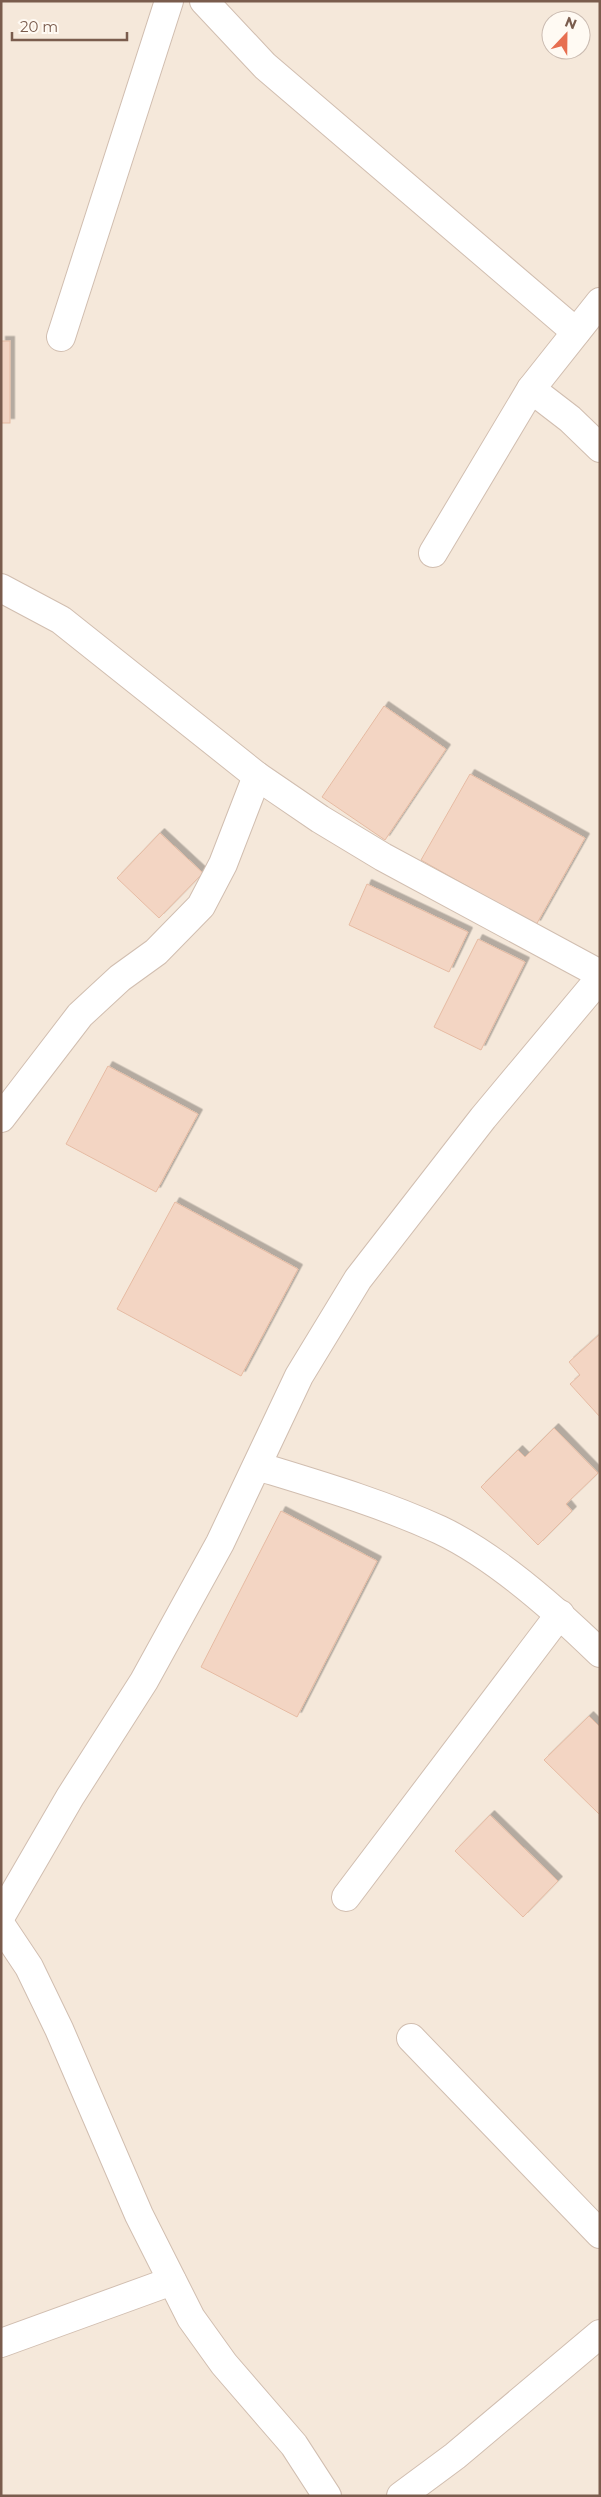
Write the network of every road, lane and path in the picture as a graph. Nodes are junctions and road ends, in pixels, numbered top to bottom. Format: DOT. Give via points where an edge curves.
graph roads {
  1 [pos="169,1"];
  2 [pos="204,1"];
  3 [pos="600,302"];
  4 [pos="576,332"];
  5 [pos="62,338"];
  6 [pos="531,389"];
  7 [pos="600,448"];
  8 [pos="433,553"];
  9 [pos="1,588"];
  10 [pos="257,776"];
  11 [pos="600,974"];
  12 [pos="600,978"];
  13 [pos="1,1118"];
  14 [pos="257,1466"];
  15 [pos="560,1614"];
  16 [pos="600,1653"];
  17 [pos="346,1898"];
  18 [pos="1,1916"];
  19 [pos="1,1925"];
  20 [pos="411,2038"];
  21 [pos="600,2234"];
  22 [pos="172,2281"];
  23 [pos="600,2334"];
  24 [pos="1,2343"];
  25 [pos="327,2496"];
  26 [pos="401,2496"];
  1 -- 5 [label="street"];
  2 -- 4 [label="street" via="265,66"];
  3 -- 4 [label="street"];
  4 -- 6 [label="street"];
  6 -- 7 [label="street" via="570,419"];
  6 -- 8 [label="street"];
  9 -- 10 [label="street" via="61,620"];
  10 -- 11 [label="street" via="384,857"];
  10 -- 13 [label="street" via="223,864 201,906 156,952 120,978 80,1015"];
  12 -- 14 [label="street" via="483,1118 358,1279 299,1376"];
  14 -- 15 [label="street" via="370,1501 442,1531"];
  14 -- 18 [label="street" via="220,1543 144,1681 70,1797"];
  15 -- 16 [label="street"];
  15 -- 17 [label="street"];
  19 -- 22 [label="street" via="29,1967 59,2029 139,2215"];
  20 -- 21 [label="street"];
  22 -- 24 [label="street"];
  22 -- 25 [label="street" via="191,2318 224,2364 294,2445"];
  23 -- 26 [label="street" via="455,2456"];
}
